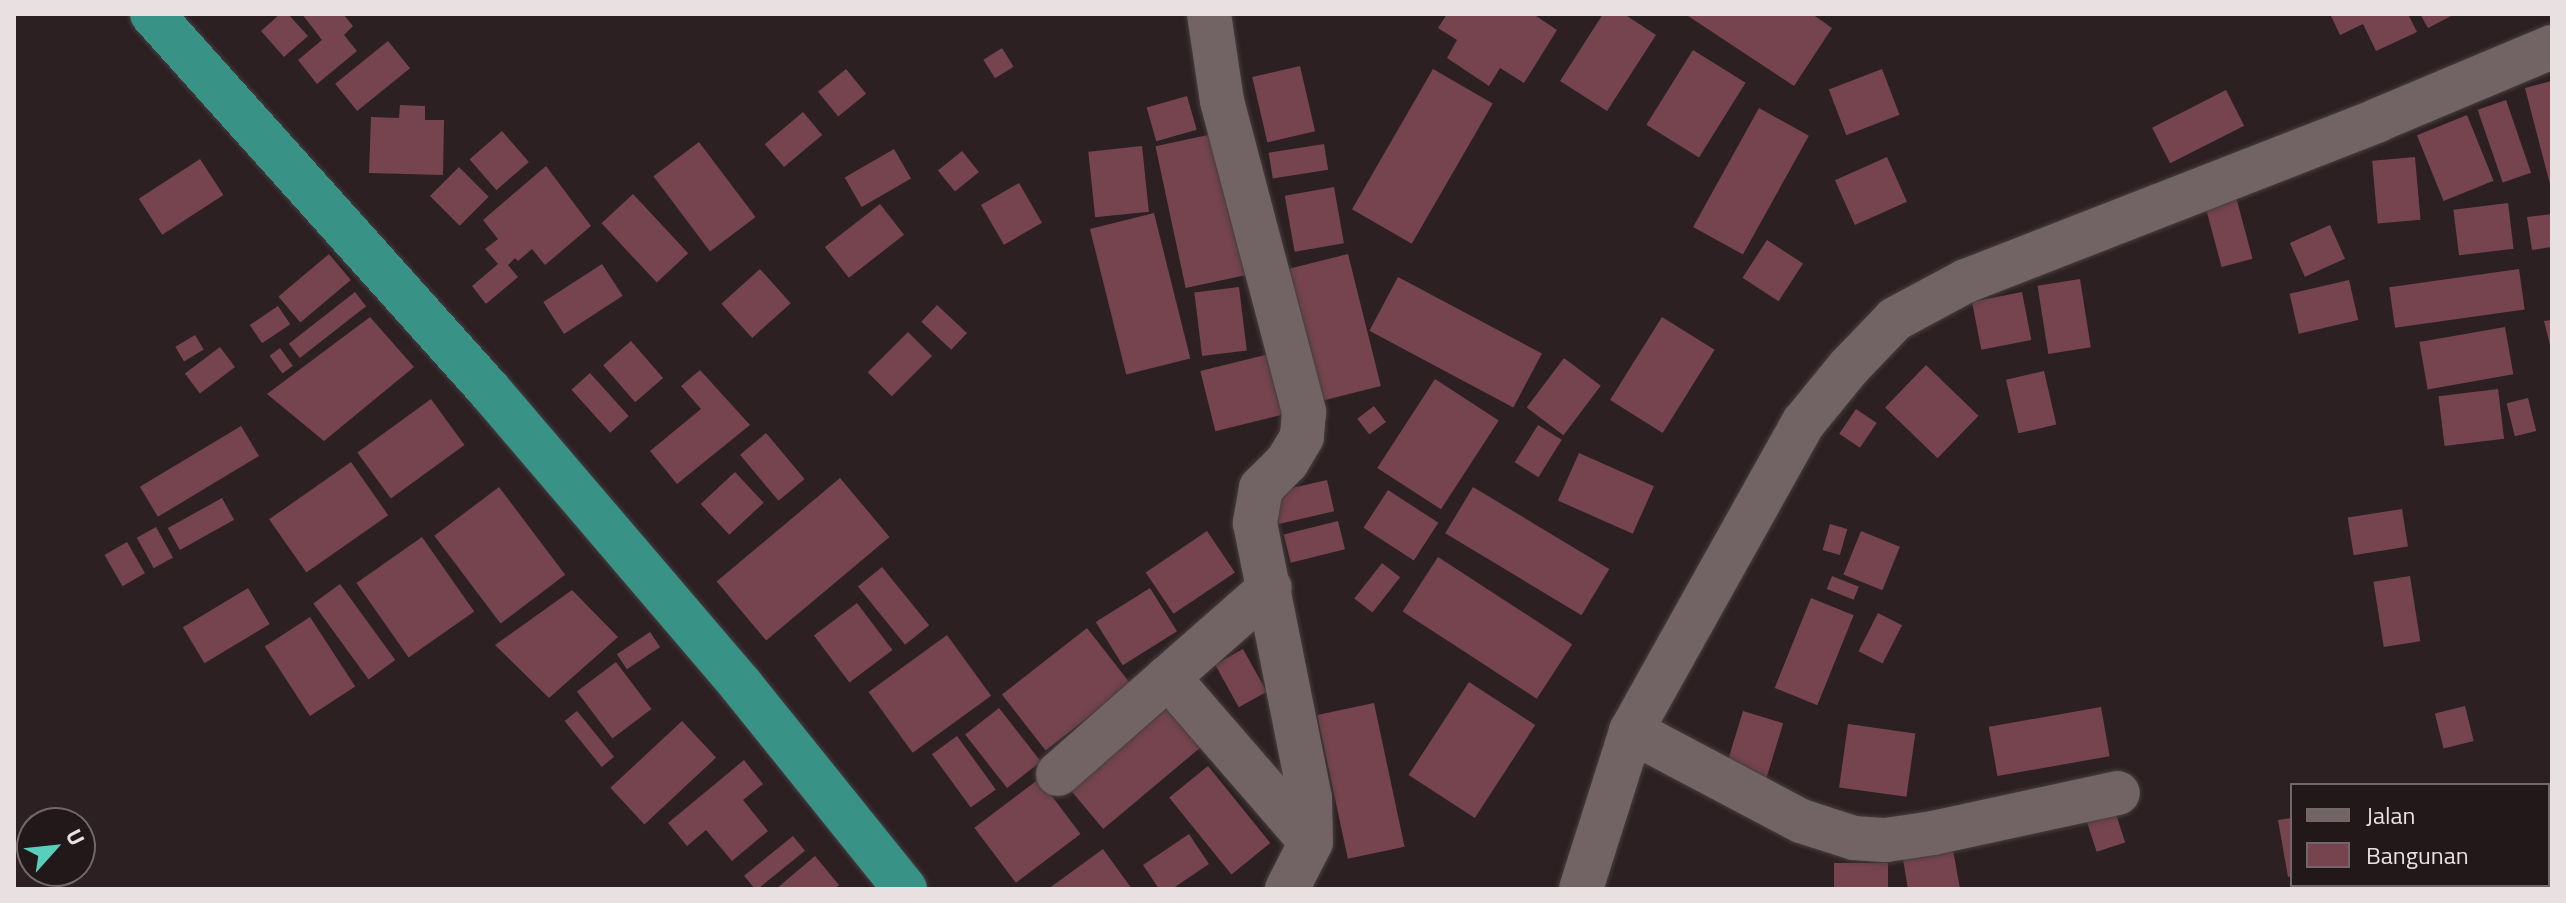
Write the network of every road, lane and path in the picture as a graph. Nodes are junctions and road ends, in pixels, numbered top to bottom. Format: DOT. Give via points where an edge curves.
graph roads {
  1 [pos="152,14"];
  2 [pos="1209,14"];
  3 [pos="2552,47"];
  4 [pos="1270,588"];
  5 [pos="1168,677"];
  6 [pos="1631,731"];
  7 [pos="1058,774"];
  8 [pos="2118,793"];
  9 [pos="1311,842"];
  10 [pos="905,889"];
  11 [pos="1287,889"];
  12 [pos="1581,889"];
  1 -- 10 [label="highway" via="500,403 741,685"];
  2 -- 4 [label="street" via="1222,101 1304,412 1302,437 1261,488 1256,503 1255,523"];
  3 -- 6 [label="street" via="1966,281 1895,319 1804,422"];
  4 -- 5 [label="street"];
  4 -- 9 [label="street" via="1310,798"];
  5 -- 7 [label="street"];
  5 -- 9 [label="street"];
  6 -- 8 [label="street" via="1801,821 1854,838 1886,840 1933,833"];
  6 -- 12 [label="street"];
  9 -- 11 [label="street"];
}
